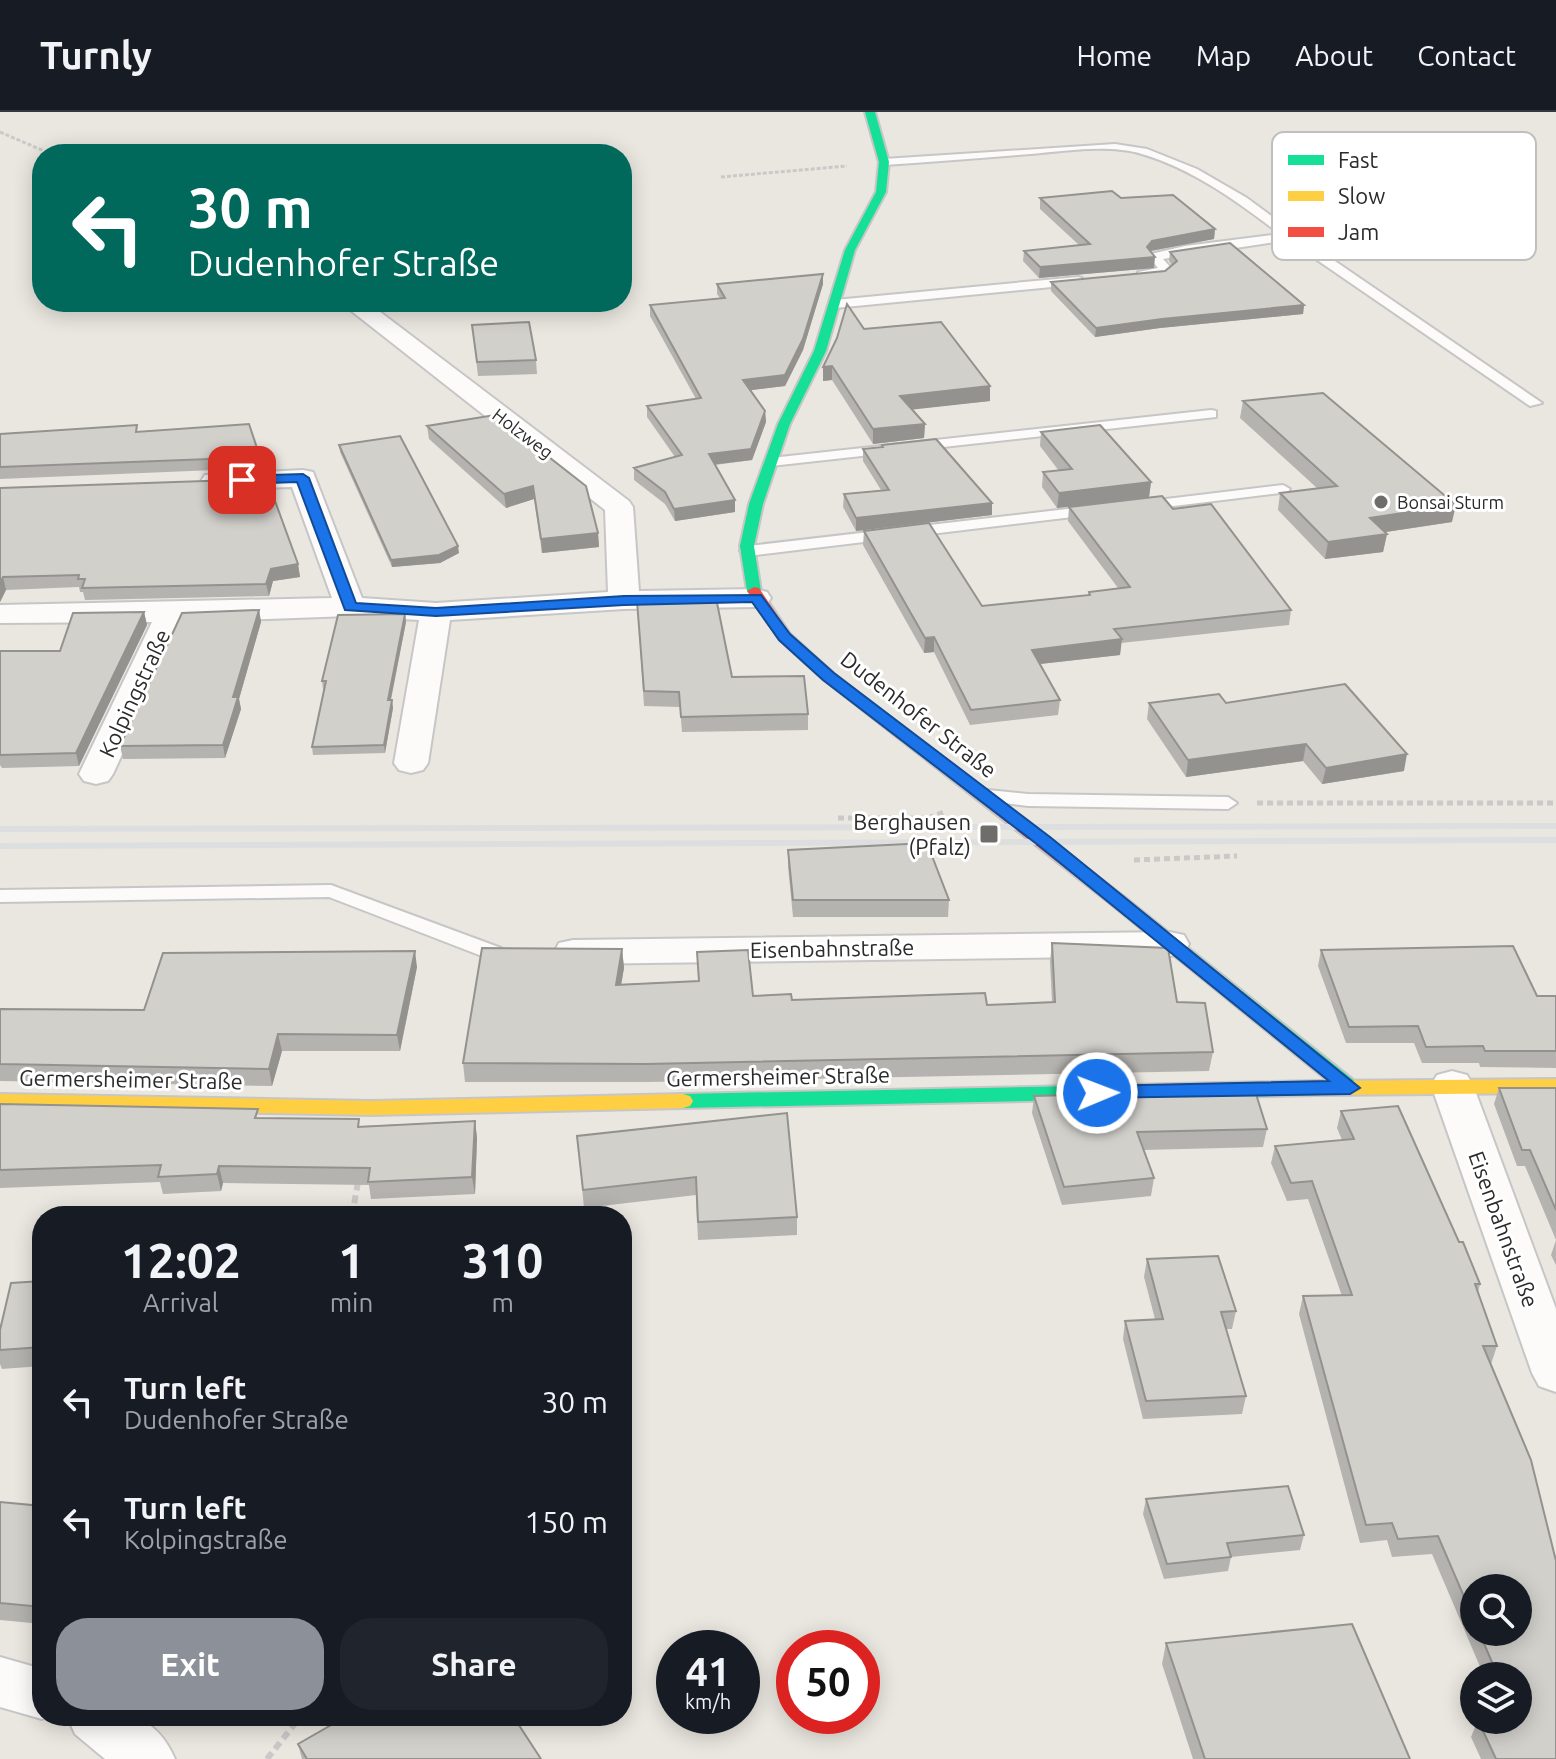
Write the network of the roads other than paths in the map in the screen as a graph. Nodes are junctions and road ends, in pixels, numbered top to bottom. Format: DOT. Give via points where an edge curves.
graph roads {
  1 [pos="870,112"];
  2 [pos="884,162"];
  3 [pos="866,183"];
  4 [pos="1272,222"];
  5 [pos="837,231"];
  6 [pos="1272,238"];
  7 [pos="850,250"];
  8 [pos="1325,260"];
  9 [pos="1132,276"];
  10 [pos="1100,279"];
  11 [pos="835,304"];
  12 [pos="365,312"];
  13 [pos="1535,403"];
  14 [pos="1211,414"];
  15 [pos="771,462"];
  16 [pos="191,482"];
  17 [pos="1283,489"];
  18 [pos="748,551"];
  19 [pos="756,598"];
  20 [pos="624,600"];
  21 [pos="350,607"];
  22 [pos="436,612"];
  23 [pos="172,613"];
  24 [pos="0,614"];
  25 [pos="411,763"];
  26 [pos="96,774"];
  27 [pos="984,795"];
  28 [pos="1228,803"];
  29 [pos="0,896"];
  30 [pos="1170,944"];
  31 [pos="520,952"];
  32 [pos="1452,1085"];
  33 [pos="1556,1086"];
  34 [pos="1350,1088"];
  35 [pos="0,1101"];
  36 [pos="1556,1373"];
  37 [pos="0,1682"];
  38 [pos="32,1690"];
  39 [pos="107,1726"];
  40 [pos="147,1759"];
  1 -- 2 [label="street, Dudenhofer Straße"];
  2 -- 3 [label="street"];
  2 -- 4 [label="lane" via="1069,148 1143,151 1193,171"];
  2 -- 7 [label="street, Dudenhofer Straße" via="881,192"];
  5 -- 7 [label="street"];
  6 -- 9 [label="lane" via="1155,257 1167,270 1164,273"];
  7 -- 11 [label="street, Dudenhofer Straße"];
  8 -- 13 [label="lane"];
  10 -- 11 [label="lane"];
  11 -- 15 [label="street, Dudenhofer Straße"];
  12 -- 20 [label="street, Holzweg" via="619,507"];
  14 -- 15 [label="lane"];
  15 -- 18 [label="street, Dudenhofer Straße" via="756,504"];
  16 -- 21 [label="street" via="303,478"];
  17 -- 18 [label="lane"];
  18 -- 19 [label="street, Dudenhofer Straße"];
  19 -- 20 [label="street, Kolpingstraße"];
  19 -- 27 [label="street, Dudenhofer Straße" via="785,637 828,676"];
  20 -- 22 [label="street, Kolpingstraße"];
  21 -- 22 [label="street, Kolpingstraße"];
  21 -- 23 [label="street, Kolpingstraße"];
  22 -- 25 [label="street"];
  23 -- 24 [label="street, Kolpingstraße"];
  23 -- 26 [label="street, Kolpingstraße"];
  27 -- 28 [label="lane"];
  27 -- 30 [label="street, Dudenhofer Straße"];
  29 -- 31 [label="lane" via="331,891"];
  30 -- 31 [label="street, Eisenbahnstraße"];
  30 -- 34 [label="street, Dudenhofer Straße"];
  32 -- 33 [label="street, Germersheimer Straße"];
  32 -- 34 [label="street, Germersheimer Straße"];
  32 -- 36 [label="street, Eisenbahnstraße"];
  34 -- 35 [label="street, Germersheimer Straße" via="371,1108"];
  37 -- 38 [label="street"];
  39 -- 40 [label="street"];
}
